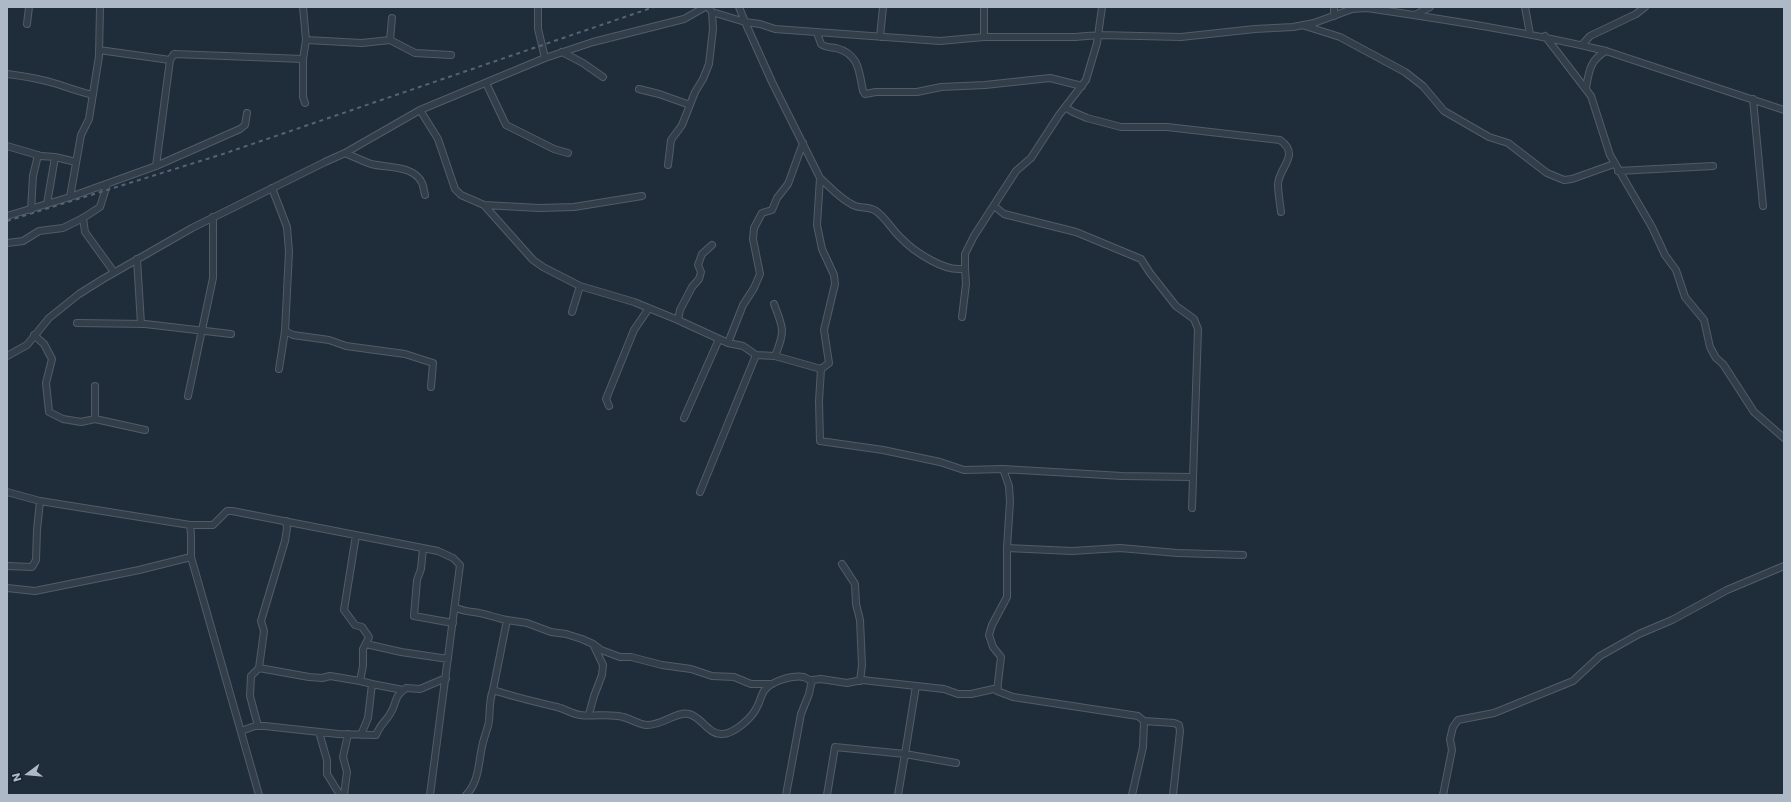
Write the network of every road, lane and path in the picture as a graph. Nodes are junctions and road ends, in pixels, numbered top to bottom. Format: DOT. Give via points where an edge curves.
graph roads {
  1 [pos="29,7"];
  2 [pos="100,7"];
  3 [pos="303,7"];
  4 [pos="538,7"];
  5 [pos="704,7"];
  6 [pos="739,7"];
  7 [pos="883,7"];
  8 [pos="984,7"];
  9 [pos="1102,7"];
  10 [pos="1334,7"];
  11 [pos="1430,7"];
  12 [pos="1525,7"];
  13 [pos="1645,7"];
  14 [pos="710,9"];
  15 [pos="1415,15"];
  16 [pos="1334,16"];
  17 [pos="392,18"];
  18 [pos="745,22"];
  19 [pos="27,24"];
  20 [pos="1301,25"];
  21 [pos="817,33"];
  22 [pos="1530,34"];
  23 [pos="1099,35"];
  24 [pos="1545,36"];
  25 [pos="880,37"];
  26 [pos="984,37"];
  27 [pos="306,40"];
  28 [pos="390,40"];
  29 [pos="1582,45"];
  30 [pos="99,50"];
  31 [pos="1606,51"];
  32 [pos="562,52"];
  33 [pos="451,55"];
  34 [pos="545,58"];
  35 [pos="303,59"];
  36 [pos="170,60"];
  37 [pos="7,74"];
  38 [pos="603,77"];
  39 [pos="486,83"];
  40 [pos="1082,86"];
  41 [pos="1586,88"];
  42 [pos="639,89"];
  43 [pos="93,95"];
  44 [pos="1753,99"];
  45 [pos="305,103"];
  46 [pos="690,105"];
  47 [pos="1065,107"];
  48 [pos="420,110"];
  49 [pos="1784,110"];
  50 [pos="247,113"];
  51 [pos="803,143"];
  52 [pos="7,146"];
  53 [pos="345,153"];
  54 [pos="568,153"];
  55 [pos="38,155"];
  56 [pos="55,157"];
  57 [pos="76,162"];
  58 [pos="1614,164"];
  59 [pos="668,165"];
  60 [pos="156,166"];
  61 [pos="1713,166"];
  62 [pos="1618,171"];
  63 [pos="820,178"];
  64 [pos="107,185"];
  65 [pos="272,188"];
  66 [pos="425,195"];
  67 [pos="642,196"];
  68 [pos="70,198"];
  69 [pos="47,204"];
  70 [pos="484,205"];
  71 [pos="994,206"];
  72 [pos="1763,206"];
  73 [pos="31,210"];
  74 [pos="1281,212"];
  75 [pos="7,216"];
  76 [pos="213,217"];
  77 [pos="83,218"];
  78 [pos="7,243"];
  79 [pos="712,245"];
  80 [pos="137,259"];
  81 [pos="965,268"];
  82 [pos="114,272"];
  83 [pos="580,286"];
  84 [pos="774,304"];
  85 [pos="649,308"];
  86 [pos="572,312"];
  87 [pos="962,317"];
  88 [pos="678,320"];
  89 [pos="77,323"];
  90 [pos="141,324"];
  91 [pos="202,330"];
  92 [pos="285,331"];
  93 [pos="231,334"];
  94 [pos="34,335"];
  95 [pos="719,339"];
  96 [pos="728,343"];
  97 [pos="756,355"];
  98 [pos="7,356"];
  99 [pos="775,356"];
  100 [pos="279,369"];
  101 [pos="821,369"];
  102 [pos="95,386"];
  103 [pos="431,387"];
  104 [pos="188,396"];
  105 [pos="609,406"];
  106 [pos="684,418"];
  107 [pos="95,419"];
  108 [pos="145,430"];
  109 [pos="1784,438"];
  110 [pos="1003,469"];
  111 [pos="1192,477"];
  112 [pos="7,492"];
  113 [pos="700,492"];
  114 [pos="40,501"];
  115 [pos="1192,508"];
  116 [pos="286,521"];
  117 [pos="190,525"];
  118 [pos="356,535"];
  119 [pos="423,548"];
  120 [pos="1007,548"];
  121 [pos="1243,555"];
  122 [pos="191,557"];
  123 [pos="842,564"];
  124 [pos="7,566"];
  125 [pos="1784,566"];
  126 [pos="7,588"];
  127 [pos="455,607"];
  128 [pos="507,620"];
  129 [pos="453,624"];
  130 [pos="366,644"];
  131 [pos="593,644"];
  132 [pos="448,659"];
  133 [pos="259,668"];
  134 [pos="446,678"];
  135 [pos="360,681"];
  136 [pos="812,681"];
  137 [pos="860,681"];
  138 [pos="372,684"];
  139 [pos="772,684"];
  140 [pos="916,686"];
  141 [pos="998,688"];
  142 [pos="403,690"];
  143 [pos="493,690"];
  144 [pos="590,714"];
  145 [pos="1144,721"];
  146 [pos="258,726"];
  147 [pos="241,731"];
  148 [pos="319,732"];
  149 [pos="348,734"];
  150 [pos="361,735"];
  151 [pos="905,754"];
  152 [pos="956,763"];
  153 [pos="259,795"];
  154 [pos="340,795"];
  155 [pos="344,795"];
  156 [pos="430,795"];
  157 [pos="466,795"];
  158 [pos="786,795"];
  159 [pos="827,795"];
  160 [pos="898,795"];
  161 [pos="1132,795"];
  162 [pos="1173,795"];
  163 [pos="1443,795"];
  1 -- 19 [label="street"];
  2 -- 30 [label="street"];
  3 -- 27 [label="street"];
  4 -- 34 [label="street" via="538,29"];
  5 -- 32 [label="street" via="684,19"];
  6 -- 18 [label="street"];
  7 -- 25 [label="street"];
  8 -- 26 [label="street"];
  9 -- 23 [label="street"];
  10 -- 16 [label="street"];
  11 -- 15 [label="street"];
  12 -- 22 [label="street"];
  13 -- 29 [label="street" via="1590,36"];
  14 -- 18 [label="street"];
  14 -- 46 [label="street" via="713,29 709,64"];
  15 -- 16 [label="street" via="1367,8 1352,9"];
  15 -- 22 [label="street"];
  16 -- 20 [label="street"];
  17 -- 28 [label="street"];
  18 -- 21 [label="street" via="775,29"];
  18 -- 51 [label="street"];
  20 -- 23 [label="street" via="1181,38"];
  20 -- 58 [label="street" via="1340,38 1405,72 1423,86 1444,111 1489,137 1508,143 1555,177 1572,179"];
  21 -- 25 [label="street"];
  21 -- 40 [label="street" via="820,44 850,54 857,64 865,94 917,92 941,87 1050,78"];
  22 -- 24 [label="street"];
  23 -- 26 [label="street"];
  23 -- 40 [label="street"];
  24 -- 29 [label="street"];
  24 -- 41 [label="street"];
  25 -- 26 [label="street" via="940,41"];
  27 -- 28 [label="street" via="362,43"];
  27 -- 35 [label="street"];
  28 -- 33 [label="street" via="415,53"];
  29 -- 31 [label="street"];
  30 -- 36 [label="street"];
  30 -- 43 [label="street"];
  31 -- 41 [label="street" via="1593,62"];
  31 -- 44 [label="street"];
  32 -- 34 [label="street"];
  32 -- 38 [label="street"];
  34 -- 39 [label="street"];
  35 -- 36 [label="street" via="174,54"];
  35 -- 45 [label="street"];
  36 -- 60 [label="street"];
  37 -- 43 [label="street" via="25,76"];
  39 -- 48 [label="street"];
  39 -- 54 [label="street" via="506,125 554,149"];
  40 -- 47 [label="street"];
  41 -- 58 [label="street" via="1595,106 1604,140"];
  42 -- 46 [label="street"];
  43 -- 57 [label="street" via="89,119 81,135"];
  44 -- 49 [label="street"];
  44 -- 72 [label="street"];
  46 -- 59 [label="street" via="682,125 671,140"];
  47 -- 71 [label="street" via="1032,158 1016,171"];
  47 -- 74 [label="street" via="1087,118 1121,127 1167,127 1280,140 1286,144 1289,152 1289,159 1278,185"];
  48 -- 53 [label="street"];
  48 -- 70 [label="street" via="438,139 455,189 461,196"];
  50 -- 60 [label="street" via="245,124 240,129"];
  51 -- 63 [label="street"];
  51 -- 96 [label="street" via="788,184 777,198 772,210 762,213 754,228 753,239 760,274"];
  52 -- 55 [label="street"];
  53 -- 65 [label="street"];
  53 -- 66 [label="street" via="371,164 409,172 418,177"];
  55 -- 56 [label="street"];
  55 -- 73 [label="street" via="33,176"];
  56 -- 57 [label="street"];
  56 -- 69 [label="street"];
  57 -- 68 [label="street"];
  58 -- 62 [label="street"];
  60 -- 64 [label="street"];
  61 -- 62 [label="street"];
  62 -- 109 [label="street" via="1676,270 1685,297 1704,320 1710,347 1716,358 1723,364 1754,412"];
  63 -- 81 [label="street" via="853,206 871,208 878,212 915,251 947,267 959,270"];
  63 -- 101 [label="street" via="817,225 822,249 834,275 835,284 824,330 829,363"];
  64 -- 68 [label="street"];
  64 -- 77 [label="street" via="100,207"];
  65 -- 76 [label="street"];
  65 -- 92 [label="street" via="287,227 289,252"];
  67 -- 70 [label="street" via="574,207"];
  68 -- 69 [label="street"];
  69 -- 73 [label="street"];
  70 -- 83 [label="street" via="533,260"];
  71 -- 81 [label="street" via="965,254"];
  71 -- 111 [label="street" via="1004,214 1076,232 1141,259 1176,306 1194,319 1198,329"];
  73 -- 75 [label="street"];
  76 -- 80 [label="street"];
  76 -- 91 [label="street" via="212,278"];
  77 -- 78 [label="street" via="63,228 39,231 23,241"];
  77 -- 82 [label="street" via="86,232"];
  79 -- 88 [label="street" via="702,254 698,265 701,272 699,279 692,286"];
  80 -- 82 [label="street"];
  80 -- 90 [label="street"];
  81 -- 87 [label="street"];
  82 -- 94 [label="street" via="79,294 49,318"];
  83 -- 85 [label="street"];
  83 -- 86 [label="street"];
  84 -- 99 [label="street" via="782,324 783,337"];
  85 -- 88 [label="street"];
  85 -- 105 [label="street" via="634,330 606,399"];
  88 -- 95 [label="street"];
  89 -- 90 [label="street"];
  90 -- 91 [label="street"];
  91 -- 93 [label="street"];
  91 -- 104 [label="street"];
  92 -- 100 [label="street"];
  92 -- 103 [label="street" via="346,346 405,354 433,363"];
  94 -- 98 [label="street" via="27,345"];
  94 -- 107 [label="street" via="44,344 52,359 46,383 48,412 81,422"];
  95 -- 96 [label="street"];
  95 -- 106 [label="street"];
  96 -- 97 [label="street" via="743,346"];
  97 -- 99 [label="street"];
  97 -- 113 [label="street"];
  99 -- 101 [label="street"];
  101 -- 110 [label="street" via="818,401 820,440 933,460 964,470"];
  102 -- 107 [label="street"];
  107 -- 108 [label="street"];
  110 -- 111 [label="street"];
  110 -- 120 [label="street" via="1009,486 1010,501"];
  111 -- 115 [label="street"];
  112 -- 114 [label="street"];
  114 -- 117 [label="street"];
  114 -- 124 [label="street" via="36,560 32,567"];
  116 -- 117 [label="street" via="227,511 213,525"];
  116 -- 118 [label="street"];
  116 -- 133 [label="street" via="285,541 261,621 264,631"];
  117 -- 122 [label="street"];
  118 -- 119 [label="street"];
  118 -- 130 [label="street" via="344,610 355,625 362,627 369,637"];
  119 -- 127 [label="street" via="443,553 460,565"];
  119 -- 129 [label="street" via="414,616"];
  120 -- 121 [label="street" via="1072,551 1120,548"];
  120 -- 141 [label="street" via="1007,597 989,635 1000,658"];
  122 -- 126 [label="street" via="35,591"];
  122 -- 147 [label="street"];
  123 -- 137 [label="street" via="855,584 860,620"];
  125 -- 163 [label="street" via="1727,590 1672,620 1638,634 1600,656 1573,681 1494,713 1458,720 1453,727 1452,750"];
  127 -- 128 [label="street"];
  127 -- 129 [label="street"];
  128 -- 131 [label="street" via="566,634"];
  128 -- 143 [label="street"];
  129 -- 132 [label="street"];
  130 -- 132 [label="street"];
  130 -- 135 [label="street" via="363,649"];
  131 -- 139 [label="street" via="620,657 691,669 712,676 734,677 751,684"];
  131 -- 144 [label="street" via="603,665"];
  132 -- 134 [label="street"];
  133 -- 135 [label="street" via="309,677 330,676"];
  133 -- 146 [label="street" via="251,676 250,696"];
  134 -- 142 [label="street" via="420,689"];
  134 -- 156 [label="street"];
  135 -- 138 [label="street"];
  136 -- 137 [label="street"];
  136 -- 139 [label="street" via="804,677"];
  136 -- 158 [label="street" via="801,714"];
  137 -- 140 [label="street"];
  138 -- 142 [label="street"];
  138 -- 150 [label="street" via="368,718"];
  139 -- 144 [label="street" via="764,690 751,717 735,729 722,734 714,732 703,725 696,716 688,714 680,714 654,725 645,725 624,717"];
  140 -- 141 [label="street" via="944,689 958,694"];
  140 -- 151 [label="street"];
  141 -- 145 [label="street" via="997,691 1013,697 1138,716"];
  142 -- 150 [label="street" via="398,694 390,714 380,725 376,735"];
  143 -- 144 [label="street" via="581,715"];
  143 -- 157 [label="street" via="490,696 488,731 478,771"];
  145 -- 161 [label="street" via="1143,747"];
  145 -- 162 [label="street" via="1174,722 1179,725"];
  146 -- 147 [label="street"];
  146 -- 148 [label="street"];
  147 -- 153 [label="street"];
  148 -- 149 [label="street"];
  148 -- 154 [label="street" via="327,760 327,774"];
  149 -- 150 [label="street"];
  149 -- 155 [label="street" via="343,757 347,772"];
  151 -- 152 [label="street"];
  151 -- 159 [label="street" via="835,747"];
  151 -- 160 [label="street"];
}
